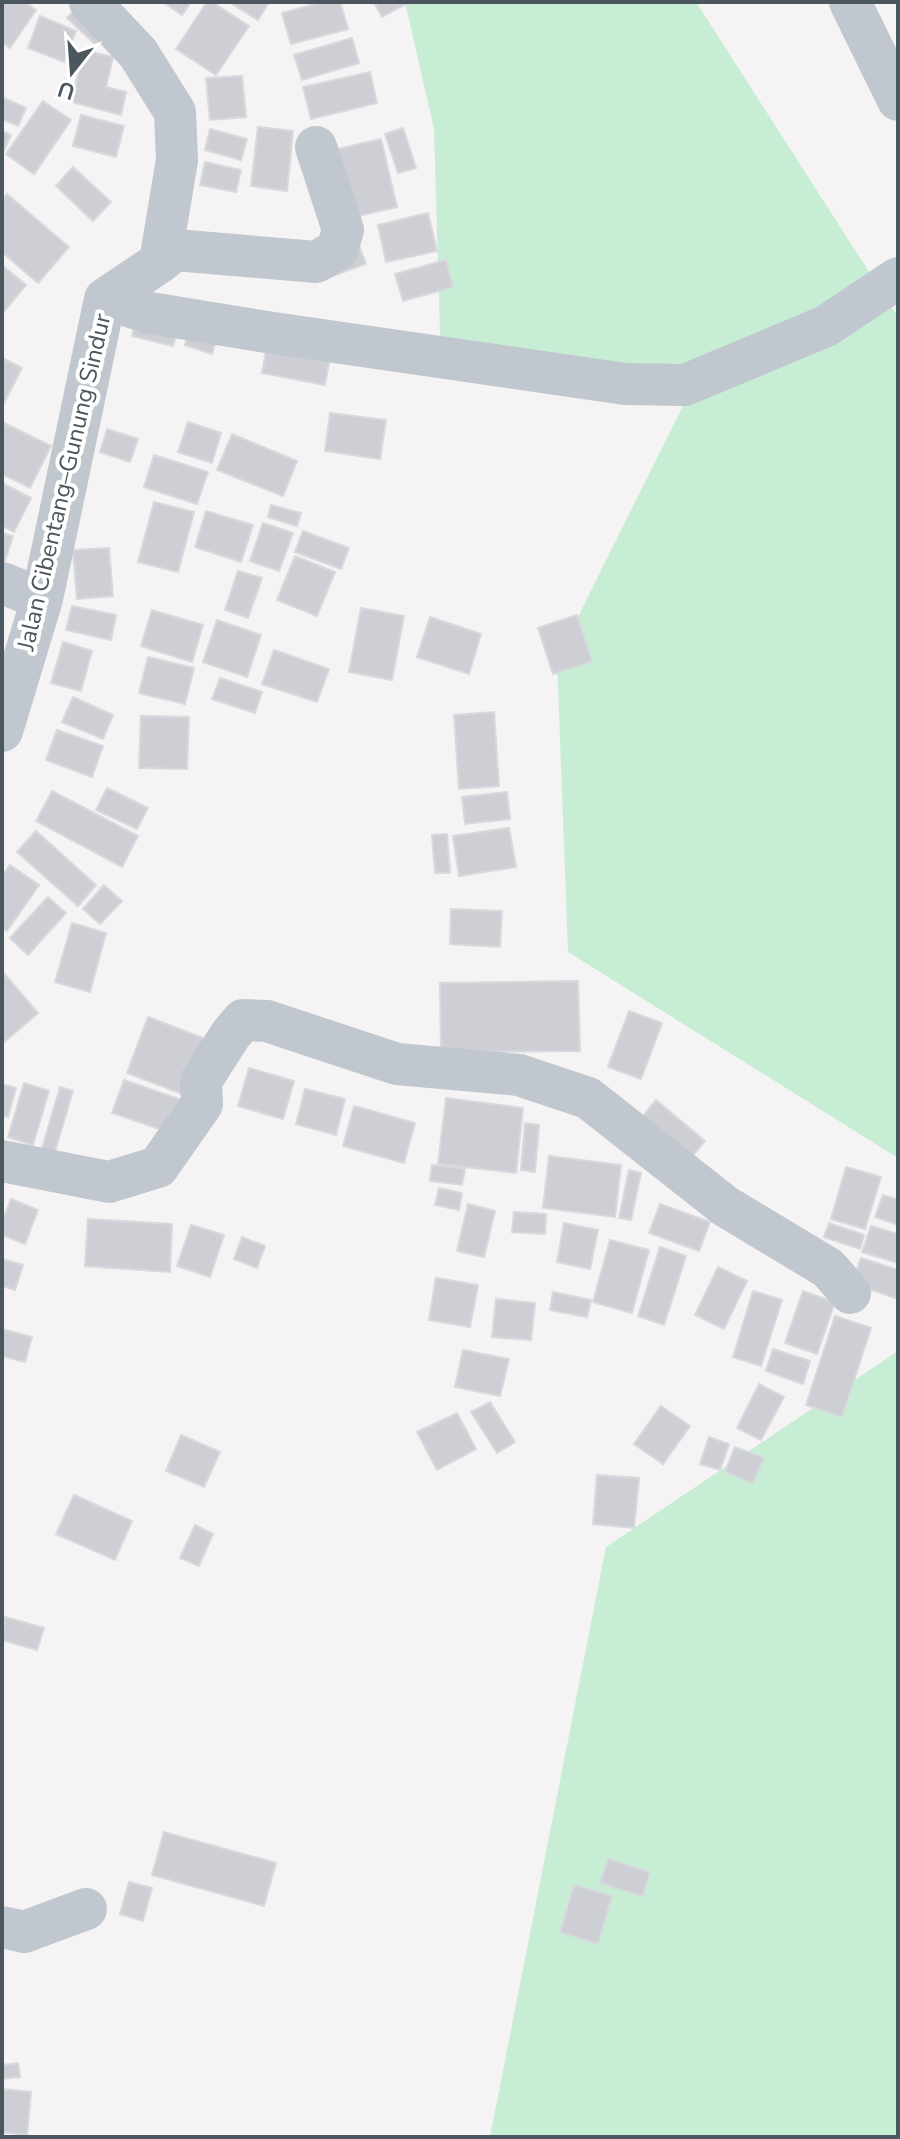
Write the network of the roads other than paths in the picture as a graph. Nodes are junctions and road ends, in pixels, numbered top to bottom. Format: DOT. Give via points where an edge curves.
graph roads {
  1 [pos="90,2"];
  2 [pos="850,2"];
  3 [pos="895,88"];
  4 [pos="316,147"];
  5 [pos="160,262"];
  6 [pos="898,278"];
  7 [pos="105,299"];
  8 [pos="2,583"];
  9 [pos="42,599"];
  10 [pos="2,731"];
  11 [pos="2,1161"];
  12 [pos="850,1293"];
  13 [pos="86,1909"];
  14 [pos="2,1927"];
  1 -- 5 [label="street" via="138,53 175,112 177,160"];
  2 -- 3 [label="street"];
  4 -- 5 [label="street, Jalan Cibentang–Gunung Sindur" via="343,230 337,250 316,262 175,250"];
  5 -- 7 [label="street, Jalan Cibentang–Gunung Sindur"];
  6 -- 7 [label="street" via="826,326 685,385 625,384 304,337 150,313"];
  7 -- 9 [label="street, Jalan Cibentang–Gunung Sindur"];
  8 -- 9 [label="street"];
  9 -- 10 [label="street, Jalan Cibentang–Gunung Sindur"];
  11 -- 12 [label="street" via="109,1182 158,1167 202,1104 201,1081 231,1034 243,1020 267,1021 397,1064 519,1075 588,1098 725,1206 828,1268"];
  13 -- 14 [label="street" via="24,1932"];
}
